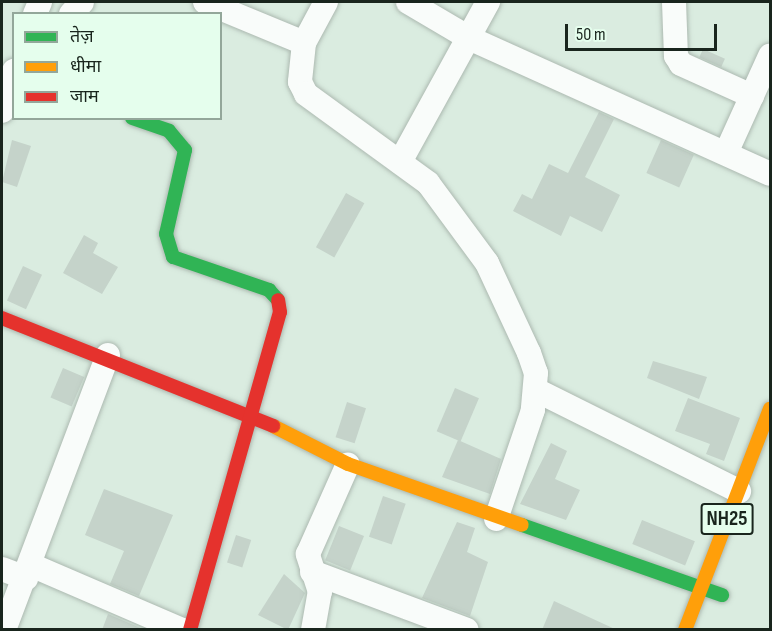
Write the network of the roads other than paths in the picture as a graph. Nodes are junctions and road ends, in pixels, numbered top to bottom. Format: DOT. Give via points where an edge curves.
graph roads {
  1 [pos="205,2"];
  2 [pos="326,2"];
  3 [pos="408,2"];
  4 [pos="488,2"];
  5 [pos="674,2"];
  6 [pos="469,38"];
  7 [pos="304,43"];
  8 [pos="771,56"];
  9 [pos="11,78"];
  10 [pos="752,96"];
  11 [pos="2,111"];
  12 [pos="138,120"];
  13 [pos="726,153"];
  14 [pos="400,162"];
  15 [pos="771,174"];
  16 [pos="2,318"];
  17 [pos="108,355"];
  18 [pos="536,390"];
  19 [pos="771,410"];
  20 [pos="247,413"];
  21 [pos="348,464"];
  22 [pos="738,491"];
  23 [pos="496,519"];
  24 [pos="2,569"];
  25 [pos="29,571"];
  26 [pos="312,572"];
  27 [pos="700,589"];
  28 [pos="715,612"];
  29 [pos="4,630"];
  30 [pos="182,630"];
  31 [pos="190,630"];
  32 [pos="313,630"];
  33 [pos="467,630"];
  34 [pos="685,630"];
  1 -- 7 [label="street"];
  2 -- 7 [label="street"];
  3 -- 6 [label="street"];
  4 -- 6 [label="street"];
  5 -- 10 [label="street" via="675,56 681,64"];
  6 -- 13 [label="street"];
  6 -- 14 [label="street"];
  7 -- 14 [label="street" via="300,82 306,94"];
  8 -- 10 [label="street"];
  9 -- 11 [label="street"];
  10 -- 13 [label="street"];
  12 -- 20 [label="street" via="169,131 181,139 185,150 166,234 173,257 278,297 280,312"];
  13 -- 15 [label="street"];
  14 -- 18 [label="street" via="428,183 487,263 529,353"];
  16 -- 17 [label="street"];
  17 -- 20 [label="street"];
  17 -- 25 [label="street"];
  18 -- 22 [label="street"];
  18 -- 23 [label="street" via="524,445"];
  19 -- 22 [label="street, NH25"];
  20 -- 21 [label="street"];
  20 -- 31 [label="street"];
  21 -- 23 [label="street"];
  21 -- 26 [label="street" via="308,554"];
  22 -- 27 [label="street, NH25"];
  23 -- 27 [label="street"];
  24 -- 25 [label="street"];
  25 -- 29 [label="street"];
  25 -- 30 [label="street"];
  26 -- 32 [label="street" via="320,592"];
  26 -- 33 [label="street"];
  27 -- 28 [label="street" via="724,590"];
  27 -- 34 [label="street, NH25"];
}
